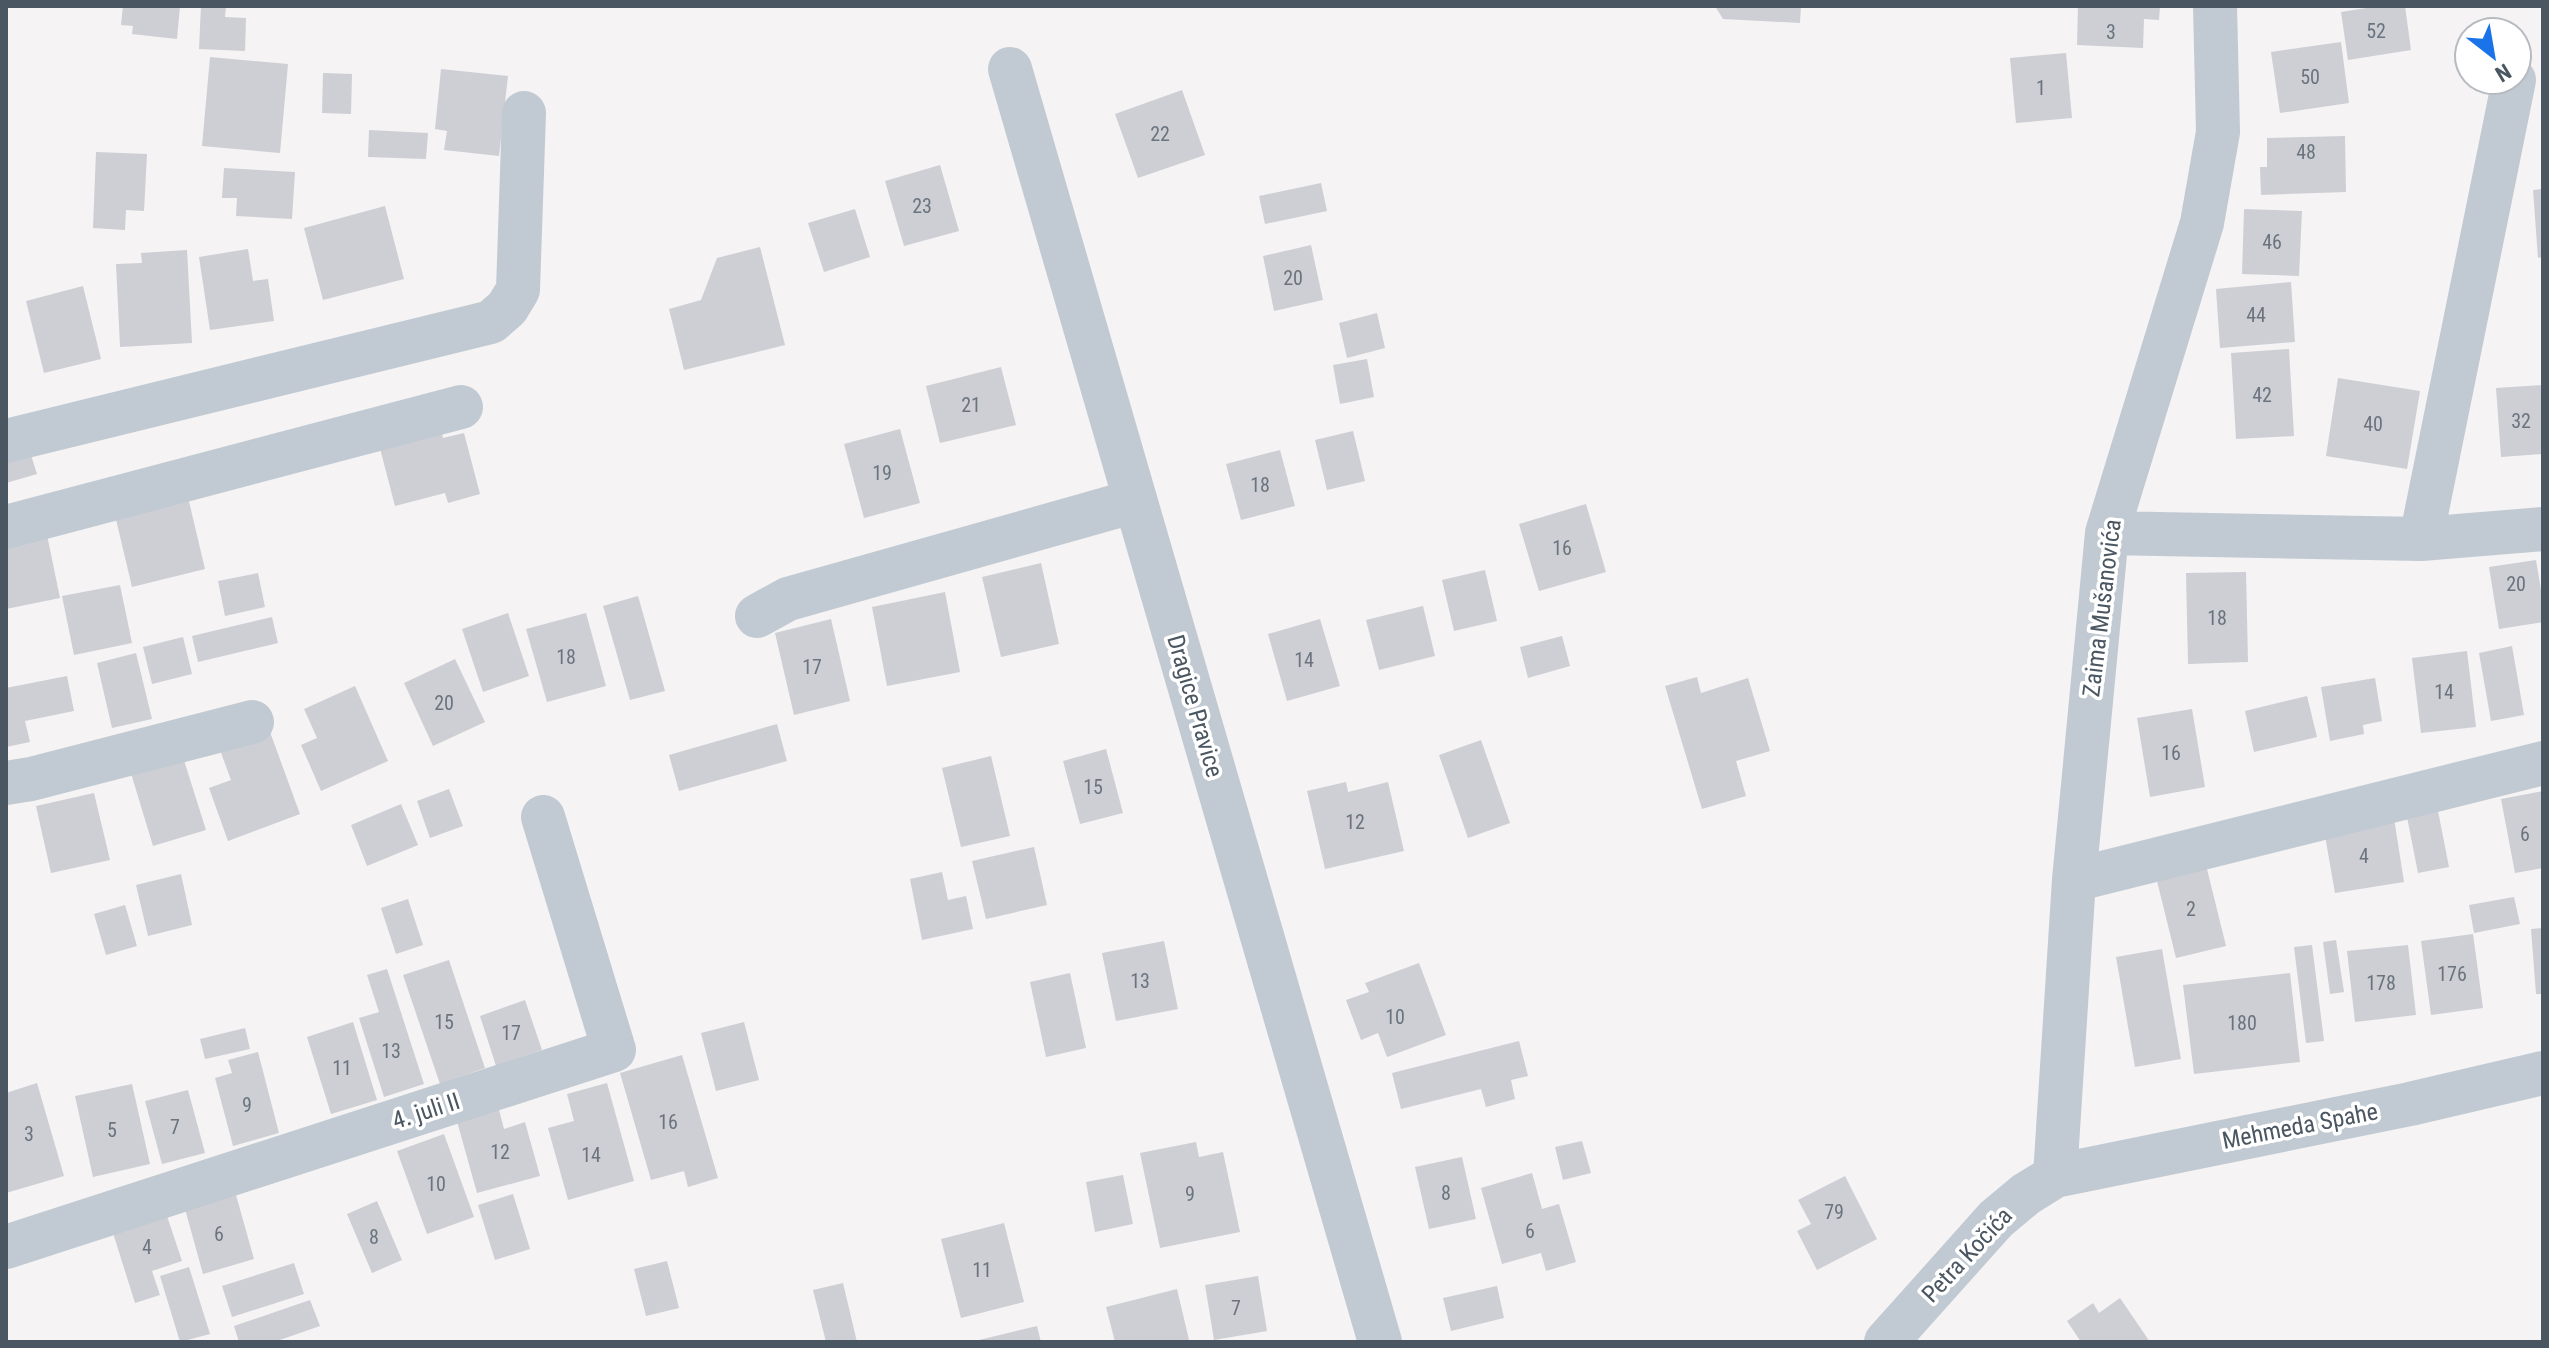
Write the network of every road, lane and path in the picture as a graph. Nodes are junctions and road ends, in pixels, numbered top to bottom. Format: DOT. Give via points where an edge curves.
graph roads {
  1 [pos="2215,6"];
  2 [pos="1010,69"];
  3 [pos="2511,96"];
  4 [pos="524,113"];
  5 [pos="461,407"];
  6 [pos="6,441"];
  7 [pos="1135,501"];
  8 [pos="6,527"];
  9 [pos="2543,529"];
  10 [pos="2107,533"];
  11 [pos="2421,539"];
  12 [pos="757,616"];
  13 [pos="252,722"];
  14 [pos="2543,763"];
  15 [pos="6,783"];
  16 [pos="543,817"];
  17 [pos="2074,880"];
  18 [pos="2543,1073"];
  19 [pos="2055,1176"];
  20 [pos="6,1247"];
  21 [pos="1380,1342"];
  22 [pos="1886,1342"];
  1 -- 10 [label="street, Zaima Mušanovića" via="2218,132 2202,223"];
  2 -- 7 [label="street, Dragice Pravice"];
  3 -- 11 [label="street"];
  4 -- 6 [label="street" via="518,290 491,322"];
  5 -- 8 [label="street"];
  7 -- 12 [label="street" via="788,599"];
  7 -- 21 [label="street, Dragice Pravice"];
  9 -- 11 [label="street"];
  10 -- 11 [label="street"];
  10 -- 17 [label="street, Zaima Mušanovića"];
  13 -- 15 [label="street"];
  14 -- 17 [label="street"];
  16 -- 20 [label="street, 4. juli II" via="614,1050"];
  17 -- 19 [label="street, Zaima Mušanovića"];
  18 -- 19 [label="street, Mehmeda Spahe"];
  19 -- 22 [label="street, Petra Kočića" via="1996,1219"];
}
